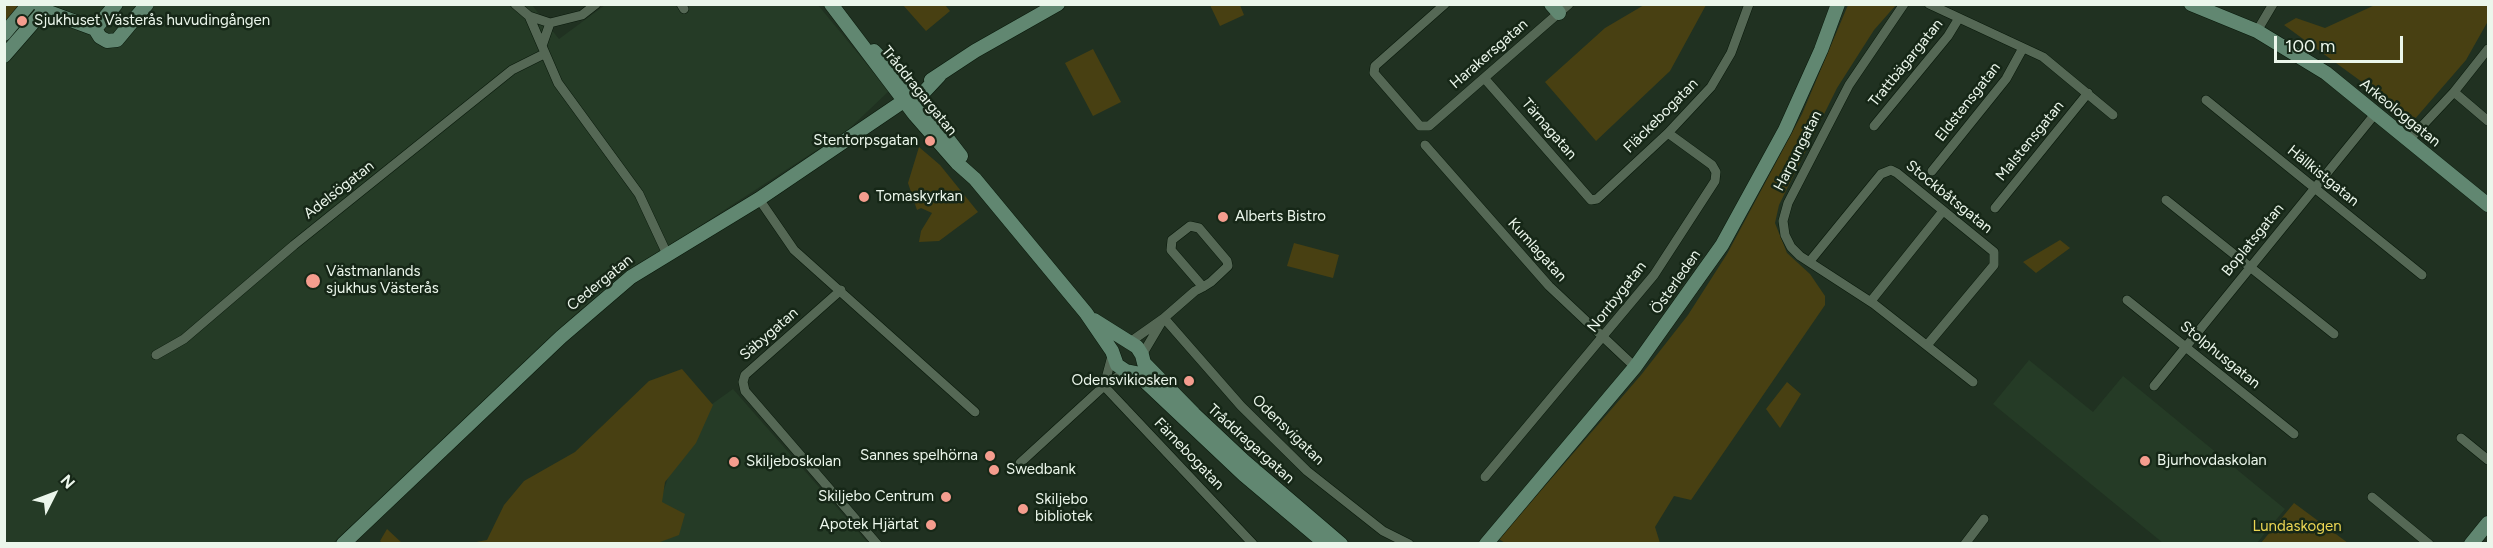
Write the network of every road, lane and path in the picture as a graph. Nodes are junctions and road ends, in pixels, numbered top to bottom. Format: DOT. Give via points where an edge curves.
graph roads {
  1 [pos="29,4"];
  2 [pos="116,4"];
  3 [pos="147,4"];
  4 [pos="515,4"];
  5 [pos="596,4"];
  6 [pos="831,4"];
  7 [pos="1058,4"];
  8 [pos="1445,4"];
  9 [pos="1749,4"];
  10 [pos="1838,4"];
  11 [pos="1904,4"];
  12 [pos="1929,4"];
  13 [pos="2191,4"];
  14 [pos="2273,4"];
  15 [pos="42,7"];
  16 [pos="1560,7"];
  17 [pos="529,16"];
  18 [pos="1959,18"];
  19 [pos="550,23"];
  20 [pos="95,29"];
  21 [pos="2257,31"];
  22 [pos="4,34"];
  23 [pos="2023,48"];
  24 [pos="2488,49"];
  25 [pos="543,50"];
  26 [pos="4,56"];
  27 [pos="1485,79"];
  28 [pos="2454,92"];
  29 [pos="2088,93"];
  30 [pos="909,98"];
  31 [pos="2206,100"];
  32 [pos="2375,114"];
  33 [pos="2113,115"];
  34 [pos="2488,121"];
  35 [pos="1874,126"];
  36 [pos="1668,133"];
  37 [pos="2408,141"];
  38 [pos="1425,145"];
  39 [pos="1932,171"];
  40 [pos="2314,188"];
  41 [pos="759,199"];
  42 [pos="1591,200"];
  43 [pos="2166,200"];
  44 [pos="2488,205"];
  45 [pos="1995,208"];
  46 [pos="1943,211"];
  47 [pos="667,254"];
  48 [pos="1810,261"];
  49 [pos="2250,267"];
  50 [pos="2422,275"];
  51 [pos="1203,287"];
  52 [pos="841,290"];
  53 [pos="2127,300"];
  54 [pos="1871,301"];
  55 [pos="1086,313"];
  56 [pos="1164,318"];
  57 [pos="2334,334"];
  58 [pos="1603,340"];
  59 [pos="1128,341"];
  60 [pos="1928,344"];
  61 [pos="2186,347"];
  62 [pos="1112,354"];
  63 [pos="156,355"];
  64 [pos="1137,366"];
  65 [pos="1635,367"];
  66 [pos="1973,382"];
  67 [pos="1104,386"];
  68 [pos="2154,386"];
  69 [pos="975,412"];
  70 [pos="2294,434"];
  71 [pos="2461,438"];
  72 [pos="2488,460"];
  73 [pos="1020,463"];
  74 [pos="1485,477"];
  75 [pos="2372,497"];
  76 [pos="1984,519"];
  77 [pos="2488,523"];
  78 [pos="344,543"];
  79 [pos="877,543"];
  80 [pos="1252,543"];
  81 [pos="1326,543"];
  82 [pos="1341,543"];
  83 [pos="1409,543"];
  84 [pos="1485,543"];
  85 [pos="1965,543"];
  86 [pos="2429,543"];
  87 [pos="2471,543"];
  1 -- 22 [label="main road"];
  2 -- 20 [label="main road"];
  3 -- 20 [label="main road" via="117,40 107,41"];
  4 -- 17 [label="street"];
  5 -- 19 [label="street" via="582,15"];
  6 -- 30 [label="main road, Tråddragargatan"];
  7 -- 30 [label="main road" via="975,51 939,76 924,92"];
  8 -- 27 [label="street, Harakersgatan" via="1374,71 1420,126 1428,126"];
  9 -- 36 [label="street, Fläckebogatan" via="1731,53 1712,87"];
  10 -- 65 [label="main road, Österleden" via="1821,50 1758,182 1722,245"];
  11 -- 48 [label="street, Harpungatan" via="1849,85 1788,202 1783,221 1785,235 1791,247"];
  12 -- 18 [label="street"];
  13 -- 21 [label="main road, Arkeologgatan"];
  14 -- 21 [label="street"];
  15 -- 20 [label="main road"];
  15 -- 26 [label="main road"];
  16 -- 27 [label="street, Harakersgatan"];
  17 -- 19 [label="street"];
  17 -- 25 [label="street"];
  18 -- 23 [label="street"];
  18 -- 35 [label="street, Trattbägargatan"];
  19 -- 25 [label="street"];
  21 -- 32 [label="main road, Arkeologgatan" via="2326,73"];
  23 -- 29 [label="street" via="2055,66"];
  23 -- 39 [label="street, Eldstensgatan" via="2006,79"];
  24 -- 28 [label="street"];
  25 -- 47 [label="street" via="571,103 639,194"];
  25 -- 63 [label="street, Adelsögatan" via="512,70 294,245 184,339"];
  27 -- 42 [label="street, Tärnagatan"];
  28 -- 34 [label="street"];
  28 -- 37 [label="street"];
  29 -- 33 [label="street"];
  29 -- 45 [label="street, Malstensgatan"];
  30 -- 41 [label="main road, Cedergatan"];
  30 -- 55 [label="main road, Tråddragargatan" via="957,163 975,179"];
  31 -- 40 [label="street, Hällkistgatan"];
  32 -- 37 [label="main road, Arkeologgatan"];
  32 -- 40 [label="street, Boplatsgatan"];
  36 -- 42 [label="street, Fläckebogatan"];
  36 -- 58 [label="street, Norrbygatan" via="1712,165 1716,172 1714,181 1654,275"];
  37 -- 44 [label="main road, Arkeologgatan"];
  38 -- 58 [label="street, Kumlagatan" via="1529,265"];
  40 -- 49 [label="street, Boplatsgatan"];
  40 -- 50 [label="street, Hällkistgatan"];
  41 -- 47 [label="main road, Cedergatan"];
  41 -- 52 [label="street" via="794,250"];
  43 -- 49 [label="street"];
  46 -- 48 [label="street, Stockbåtsgatan" via="1890,170 1881,174"];
  46 -- 54 [label="street"];
  46 -- 60 [label="street, Stockbåtsgatan" via="1994,252 1995,260"];
  47 -- 78 [label="main road, Cedergatan" via="592,308"];
  48 -- 54 [label="street, Harpungatan"];
  49 -- 57 [label="street"];
  49 -- 61 [label="street, Boplatsgatan"];
  51 -- 51 [label="street" via="1228,266 1227,261 1199,228 1190,226 1172,240 1171,250"];
  51 -- 56 [label="street"];
  52 -- 69 [label="street"];
  52 -- 79 [label="street, Säbygatan" via="745,375 742,382 745,391"];
  53 -- 61 [label="street, Stolphusgatan"];
  54 -- 60 [label="street, Harpungatan"];
  55 -- 59 [label="main road, Tråddragargatan"];
  55 -- 62 [label="main road, Tråddragargatan"];
  56 -- 59 [label="street"];
  56 -- 64 [label="street"];
  56 -- 83 [label="street, Odensvigatan" via="1241,406 1300,464 1383,531"];
  58 -- 65 [label="street, Kumlagatan"];
  58 -- 74 [label="street, Norrbygatan"];
  59 -- 62 [label="main road" via="1114,343"];
  59 -- 64 [label="main road, Tråddragargatan"];
  60 -- 66 [label="street, Harpungatan"];
  61 -- 68 [label="street, Boplatsgatan"];
  61 -- 70 [label="street, Stolphusgatan"];
  62 -- 64 [label="main road, Tråddragargatan" via="1117,365"];
  62 -- 67 [label="street"];
  64 -- 67 [label="street"];
  64 -- 81 [label="main road, Tråddragargatan" via="1244,475"];
  64 -- 82 [label="main road, Tråddragargatan"];
  65 -- 84 [label="main road, Österleden"];
  67 -- 73 [label="street"];
  67 -- 80 [label="street, Färnebogatan"];
  71 -- 72 [label="street"];
  75 -- 86 [label="street"];
  76 -- 85 [label="street"];
  77 -- 87 [label="main road"];
}
